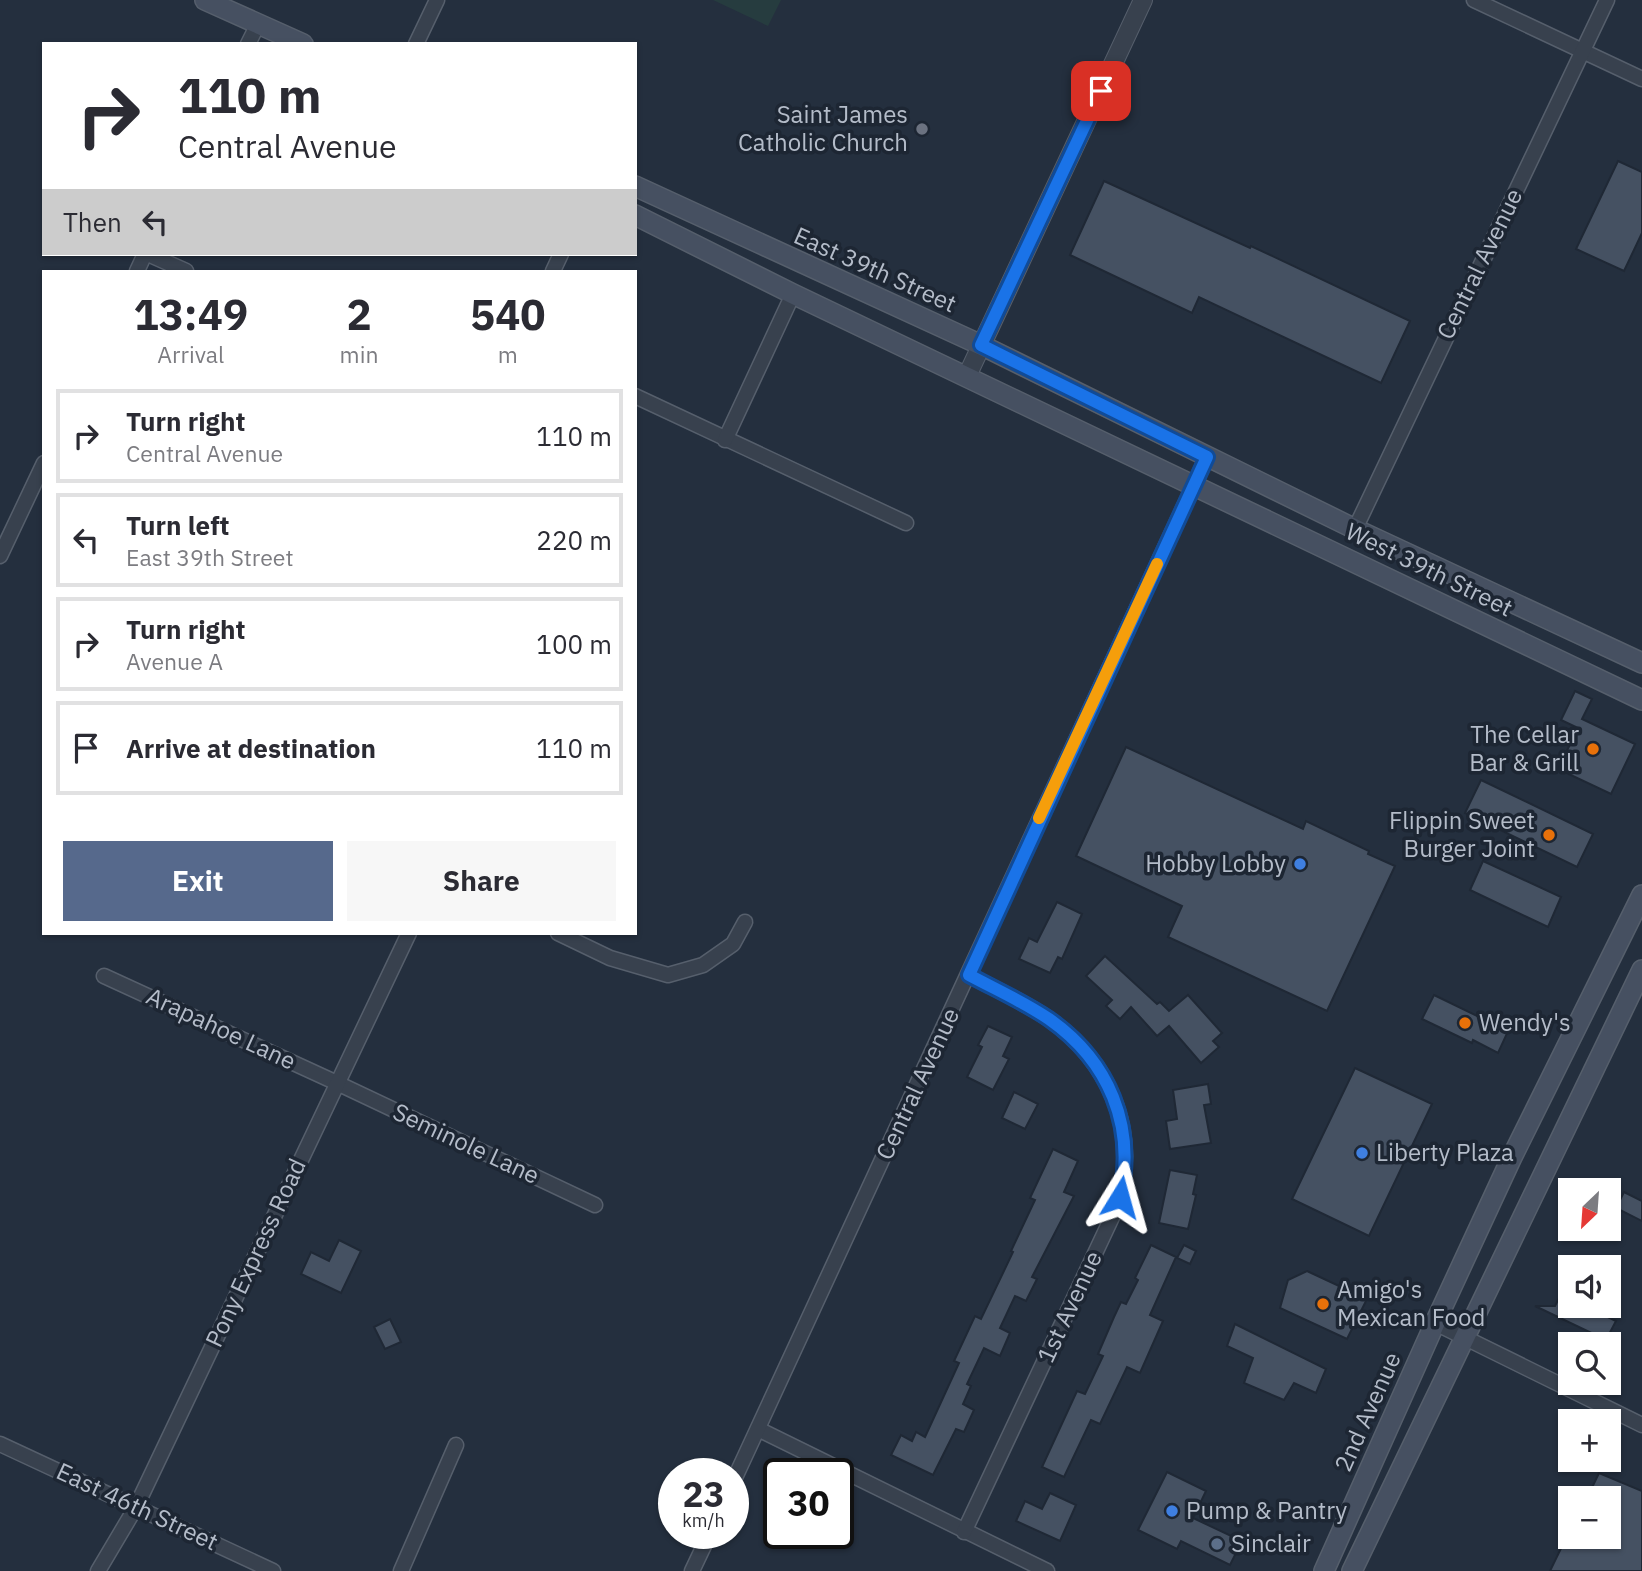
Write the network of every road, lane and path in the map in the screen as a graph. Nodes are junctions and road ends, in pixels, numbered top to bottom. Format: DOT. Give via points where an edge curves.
graph roads {
  1 [pos="206,0"];
  2 [pos="437,0"];
  3 [pos="1143,0"];
  4 [pos="1474,0"];
  5 [pos="1606,0"];
  6 [pos="258,24"];
  7 [pos="249,42"];
  8 [pos="298,42"];
  9 [pos="417,42"];
  10 [pos="1581,50"];
  11 [pos="1642,79"];
  12 [pos="637,187"];
  13 [pos="637,216"];
  14 [pos="152,256"];
  15 [pos="184,270"];
  16 [pos="793,293"];
  17 [pos="981,345"];
  18 [pos="967,376"];
  19 [pos="637,397"];
  20 [pos="725,440"];
  21 [pos="1207,457"];
  22 [pos="42,471"];
  23 [pos="1194,486"];
  24 [pos="37,491"];
  25 [pos="906,523"];
  26 [pos="1355,529"];
  27 [pos="0,556"];
  28 [pos="1642,663"];
  29 [pos="1642,700"];
  30 [pos="1642,895"];
  31 [pos="745,922"];
  32 [pos="408,935"];
  33 [pos="562,935"];
  34 [pos="1642,970"];
  35 [pos="969,975"];
  36 [pos="104,976"];
  37 [pos="337,1083"];
  38 [pos="595,1205"];
  39 [pos="1434,1323"];
  40 [pos="1463,1338"];
  41 [pos="1642,1425"];
  42 [pos="758,1429"];
  43 [pos="0,1444"];
  44 [pos="456,1445"];
  45 [pos="744,1458"];
  46 [pos="136,1507"];
  47 [pos="964,1532"];
  48 [pos="702,1549"];
  49 [pos="1044,1570"];
  50 [pos="98,1571"];
  51 [pos="273,1571"];
  52 [pos="401,1571"];
  53 [pos="692,1571"];
  54 [pos="1324,1571"];
  55 [pos="1352,1571"];
  1 -- 6 [label="main road"];
  2 -- 9 [label="street"];
  3 -- 17 [label="street"];
  4 -- 10 [label="street"];
  5 -- 10 [label="street, Central Avenue"];
  6 -- 7 [label="street"];
  6 -- 8 [label="main road"];
  10 -- 11 [label="street"];
  10 -- 26 [label="street, Central Avenue"];
  12 -- 17 [label="main road, East 39th Street"];
  13 -- 16 [label="main road"];
  14 -- 15 [label="street"];
  16 -- 18 [label="main road"];
  16 -- 20 [label="street"];
  17 -- 18 [label="street"];
  17 -- 21 [label="main road, East 39th Street"];
  18 -- 23 [label="main road"];
  19 -- 20 [label="street"];
  20 -- 25 [label="street"];
  21 -- 23 [label="street, Central Avenue"];
  21 -- 26 [label="main road, West 39th Street"];
  22 -- 24 [label="street"];
  23 -- 29 [label="main road, West 39th Street"];
  23 -- 35 [label="street, Central Avenue"];
  24 -- 27 [label="street"];
  26 -- 28 [label="main road, West 39th Street"];
  30 -- 39 [label="main road, 2nd Avenue"];
  31 -- 33 [label="street" via="733,944 703,965 668,975 610,958"];
  32 -- 37 [label="street, Pony Express Road"];
  34 -- 40 [label="main road"];
  35 -- 42 [label="street, Central Avenue"];
  35 -- 47 [label="street, 1st Avenue" via="1050,1020 1082,1049 1116,1103 1123,1124 1125,1160 1114,1213"];
  36 -- 37 [label="street, Arapahoe Lane"];
  37 -- 38 [label="street, Seminole Lane"];
  37 -- 46 [label="street, Pony Express Road"];
  39 -- 40 [label="street"];
  39 -- 54 [label="main road, 2nd Avenue"];
  40 -- 41 [label="street"];
  40 -- 55 [label="main road"];
  42 -- 45 [label="street, Central Avenue"];
  42 -- 47 [label="street"];
  43 -- 46 [label="street, East 46th Street"];
  44 -- 52 [label="street"];
  46 -- 50 [label="street, Pony Express Road"];
  46 -- 51 [label="street, East 46th Street"];
  47 -- 49 [label="street"];
  48 -- 53 [label="street"];
}
